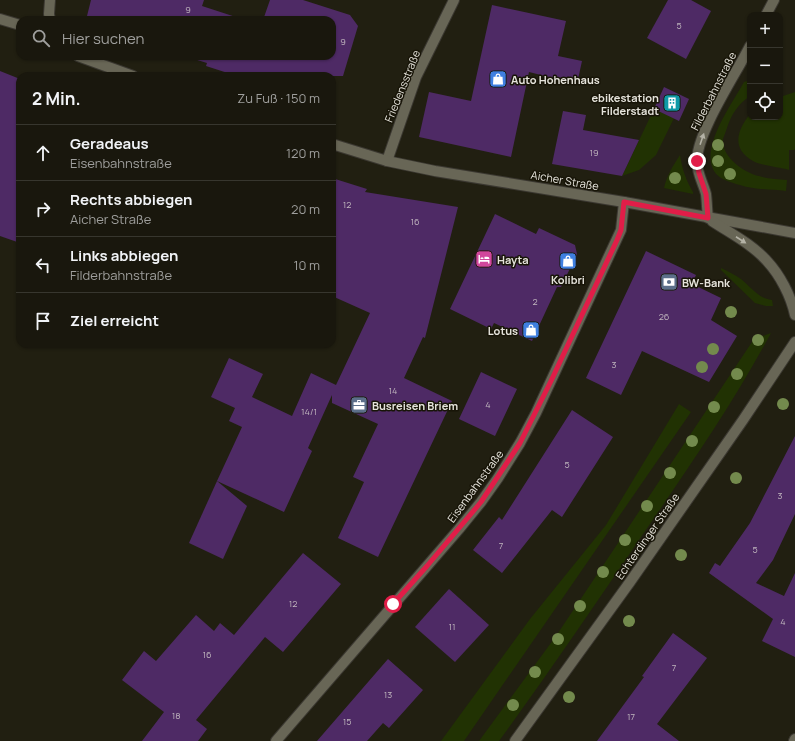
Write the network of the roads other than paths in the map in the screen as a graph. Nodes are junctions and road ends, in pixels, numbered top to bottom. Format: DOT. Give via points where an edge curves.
graph roads {
  1 [pos="50,0"];
  2 [pos="454,0"];
  3 [pos="774,0"];
  4 [pos="768,12"];
  5 [pos="49,16"];
  6 [pos="0,19"];
  7 [pos="16,24"];
  8 [pos="749,48"];
  9 [pos="89,60"];
  10 [pos="122,72"];
  11 [pos="336,145"];
  12 [pos="387,161"];
  13 [pos="624,202"];
  14 [pos="708,218"];
  15 [pos="795,233"];
  16 [pos="795,315"];
  17 [pos="795,342"];
  18 [pos="276,741"];
  19 [pos="515,741"];
  1 -- 5 [label="main road"];
  2 -- 12 [label="main road, Friedensstraße" via="416,77"];
  3 -- 4 [label="main road"];
  6 -- 7 [label="main road"];
  14 -- 8 [label="main road, Filderbahnstraße, one-way" via="706,194 697,161 699,146 714,112"];
  9 -- 10 [label="main road"];
  11 -- 12 [label="main road, Aicher Straße"];
  12 -- 13 [label="main road, Aicher Straße"];
  13 -- 14 [label="main road, Aicher Straße"];
  13 -- 18 [label="main road, Eisenbahnstraße" via="621,230 597,284 536,413 494,484 436,556"];
  14 -- 15 [label="main road, Aicher Straße"];
  14 -- 16 [label="main road, one-way" via="746,243 767,261 784,286"];
  17 -- 19 [label="main road, Echterdinger Straße" via="630,582"];
}
